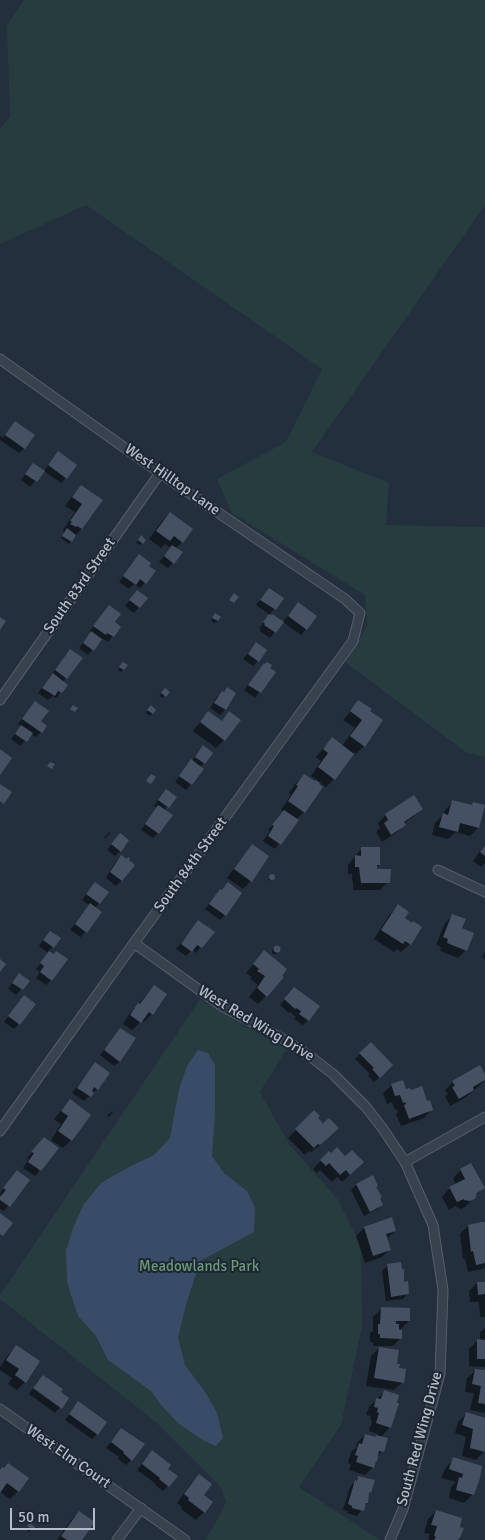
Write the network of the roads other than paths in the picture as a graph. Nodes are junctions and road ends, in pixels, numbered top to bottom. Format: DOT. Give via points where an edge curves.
graph roads {
  1 [pos="0,358"];
  2 [pos="160,473"];
  3 [pos="345,599"];
  4 [pos="0,700"];
  5 [pos="438,870"];
  6 [pos="485,892"];
  7 [pos="134,943"];
  8 [pos="485,1116"];
  9 [pos="0,1131"];
  10 [pos="405,1162"];
  11 [pos="1,1413"];
  12 [pos="140,1508"];
  13 [pos="117,1540"];
  14 [pos="185,1540"];
  15 [pos="390,1540"];
  1 -- 2 [label="street, West Hilltop Lane"];
  2 -- 3 [label="street, West Hilltop Lane"];
  2 -- 4 [label="street, South 83rd Street"];
  3 -- 7 [label="street, South 84th Street" via="360,613 353,641"];
  5 -- 6 [label="street"];
  7 -- 9 [label="street, South 84th Street"];
  7 -- 10 [label="street, West Red Wing Drive" via="223,1007 285,1040 333,1074 384,1129"];
  8 -- 10 [label="street"];
  10 -- 15 [label="street, South Red Wing Drive" via="433,1225 443,1290 440,1374 403,1509"];
  11 -- 12 [label="street, West Elm Court"];
  12 -- 13 [label="street"];
  12 -- 14 [label="street, West Elm Court"];
}
